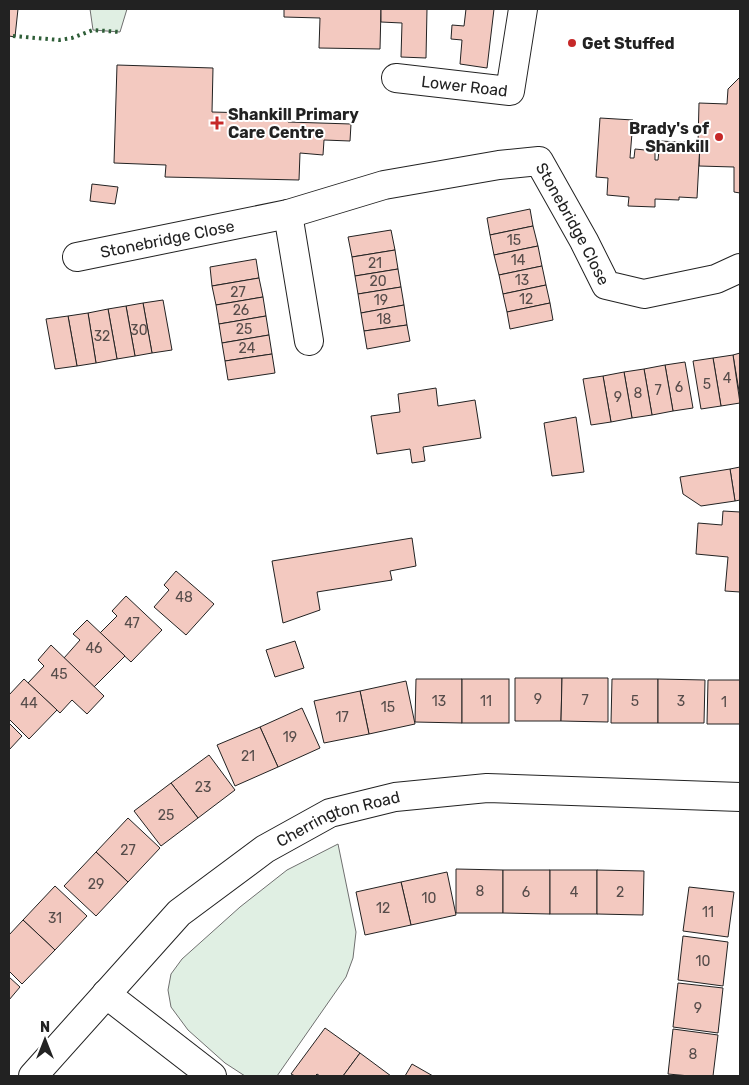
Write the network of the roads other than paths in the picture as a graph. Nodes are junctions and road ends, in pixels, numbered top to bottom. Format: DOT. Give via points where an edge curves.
graph roads {
  1 [pos="523,9"];
  2 [pos="396,78"];
  3 [pos="288,214"];
  4 [pos="77,257"];
  5 [pos="740,268"];
  6 [pos="309,341"];
  7 [pos="740,797"];
  8 [pos="106,994"];
  9 [pos="33,1076"];
  10 [pos="212,1076"];
  1 -- 2 [label="street, Lower Road" via="510,91"];
  3 -- 4 [label="street, Stonebridge Close"];
  3 -- 5 [label="street, Stonebridge Close" via="384,185 499,164 539,161 606,285 644,294 716,279"];
  3 -- 6 [label="street"];
  7 -- 8 [label="street, Cherrington Road" via="487,788 395,797 330,813 266,849 179,913"];
  8 -- 9 [label="street, Cherrington Road"];
  8 -- 10 [label="street"];
}
